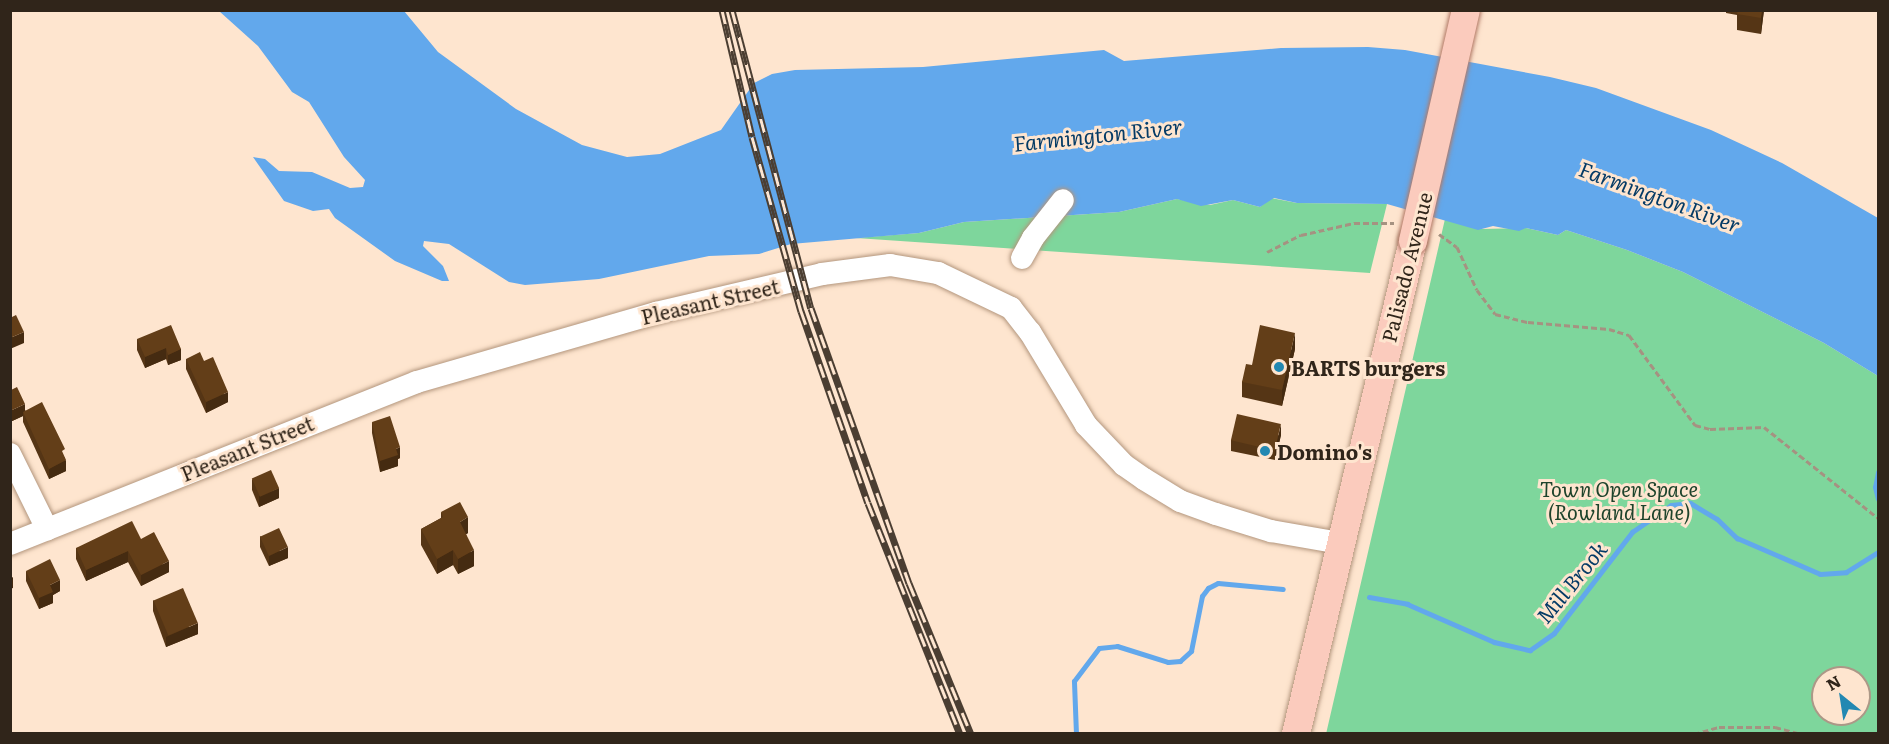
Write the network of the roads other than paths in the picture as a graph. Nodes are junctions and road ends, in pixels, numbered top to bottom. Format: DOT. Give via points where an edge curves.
graph roads {
  1 [pos="1466,10"];
  2 [pos="1063,200"];
  3 [pos="1022,258"];
  4 [pos="10,454"];
  5 [pos="47,529"];
  6 [pos="1340,543"];
  7 [pos="10,544"];
  8 [pos="1296,734"];
  1 -- 6 [label="main road, Palisado Avenue, bridge"];
  2 -- 3 [label="street"];
  4 -- 5 [label="street"];
  5 -- 6 [label="street, Pleasant Street" via="417,382 656,313 822,274 890,265 938,273 1011,308 1030,332 1086,425 1124,465 1144,479 1180,501 1216,514 1271,531"];
  5 -- 7 [label="street, Pleasant Street"];
  6 -- 8 [label="main road, Palisado Avenue"];
}
